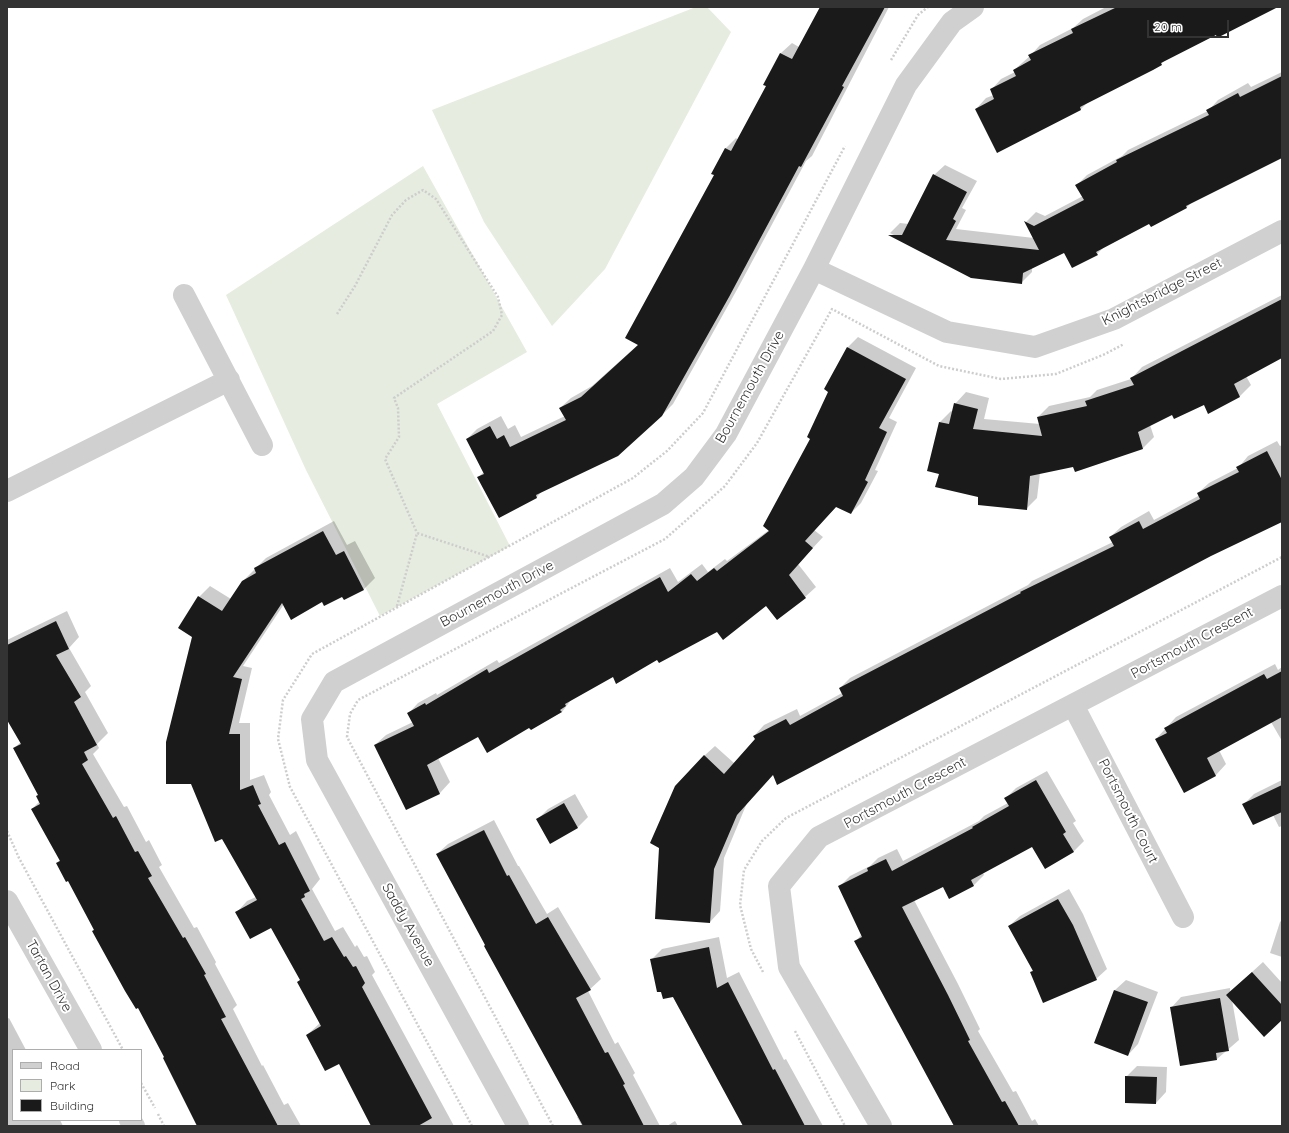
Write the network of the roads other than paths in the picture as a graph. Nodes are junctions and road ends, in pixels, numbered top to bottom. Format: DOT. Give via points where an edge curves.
graph roads {
  1 [pos="973,7"];
  2 [pos="1282,231"];
  3 [pos="814,269"];
  4 [pos="184,295"];
  5 [pos="229,380"];
  6 [pos="262,445"];
  7 [pos="7,491"];
  8 [pos="1282,596"];
  9 [pos="1073,705"];
  10 [pos="312,719"];
  11 [pos="7,901"];
  12 [pos="1183,917"];
  13 [pos="90,1049"];
  14 [pos="518,1126"];
  15 [pos="881,1126"];
  1 -- 3 [label="street, Bournemouth Drive" via="952,22 906,86"];
  2 -- 3 [label="street, Knightsbridge Street" via="1114,319 1035,347 947,332"];
  3 -- 10 [label="street, Bournemouth Drive" via="726,434 694,477 663,504 334,682"];
  4 -- 5 [label="street"];
  5 -- 6 [label="street"];
  5 -- 7 [label="street"];
  8 -- 9 [label="street, Portsmouth Crescent"];
  9 -- 12 [label="street, Portsmouth Court"];
  9 -- 15 [label="street, Portsmouth Crescent" via="819,837 779,886 788,967"];
  10 -- 14 [label="street, Saddy Avenue" via="317,760"];
  11 -- 13 [label="street, Tartan Drive"];
}
